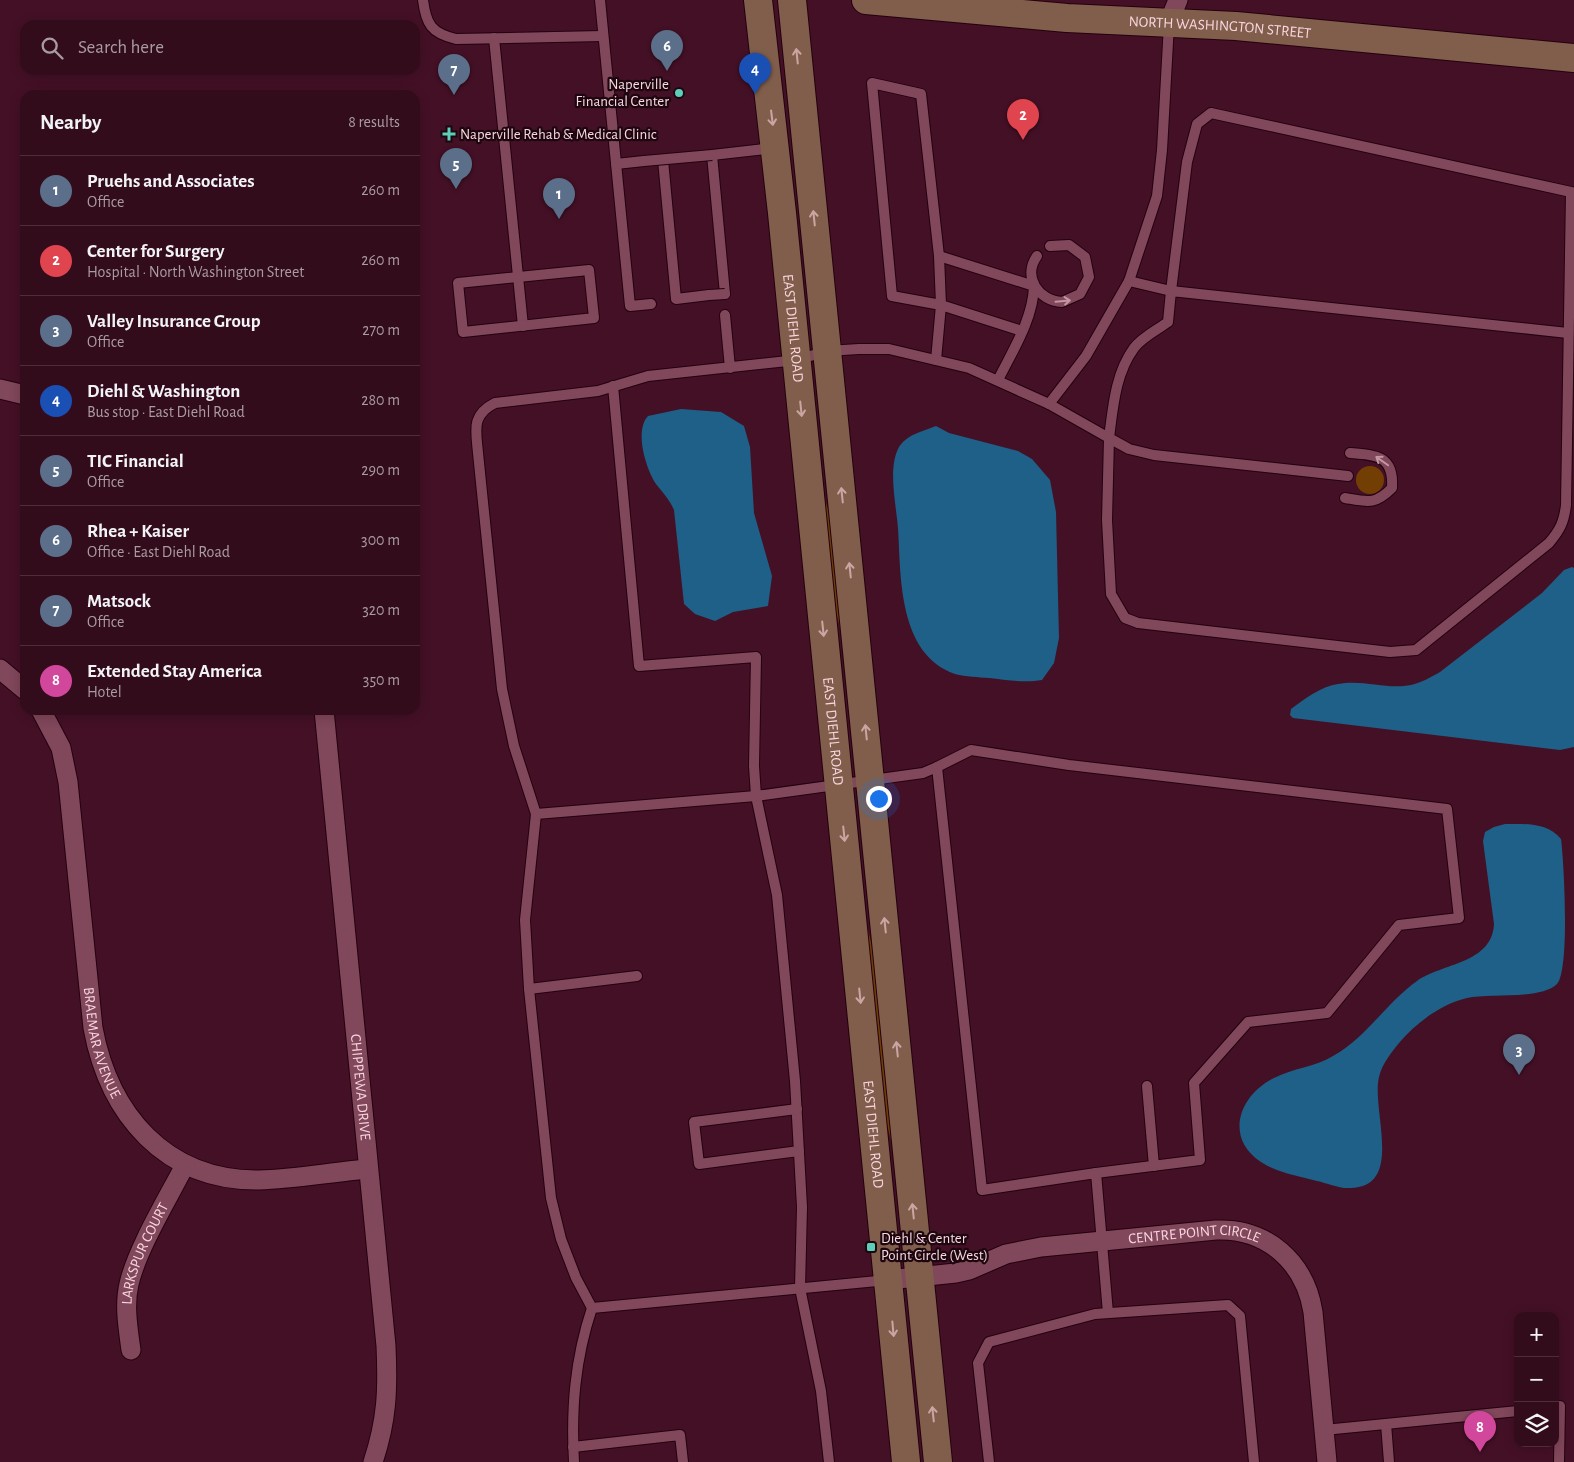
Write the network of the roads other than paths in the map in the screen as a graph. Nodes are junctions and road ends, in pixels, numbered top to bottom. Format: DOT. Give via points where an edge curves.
graph roads {
  1 [pos="423,0"];
  2 [pos="600,0"];
  3 [pos="758,0"];
  4 [pos="792,0"];
  5 [pos="866,0"];
  6 [pos="1170,7"];
  7 [pos="602,36"];
  8 [pos="494,38"];
  9 [pos="1574,58"];
  10 [pos="775,148"];
  11 [pos="712,155"];
  12 [pos="662,160"];
  13 [pos="616,164"];
  14 [pos="1050,246"];
  15 [pos="938,256"];
  16 [pos="1037,256"];
  17 [pos="519,277"];
  18 [pos="1128,281"];
  19 [pos="1034,286"];
  20 [pos="1172,291"];
  21 [pos="651,304"];
  22 [pos="941,305"];
  23 [pos="725,315"];
  24 [pos="523,326"];
  25 [pos="1022,331"];
  26 [pos="1568,333"];
  27 [pos="827,352"];
  28 [pos="797,360"];
  29 [pos="936,360"];
  30 [pos="730,368"];
  31 [pos="998,380"];
  32 [pos="613,386"];
  33 [pos="0,389"];
  34 [pos="20,394"];
  35 [pos="1049,404"];
  36 [pos="1109,438"];
  37 [pos="1350,454"];
  38 [pos="1348,476"];
  39 [pos="1345,498"];
  40 [pos="0,669"];
  41 [pos="20,686"];
  42 [pos="44,715"];
  43 [pos="324,715"];
  44 [pos="937,767"];
  45 [pos="871,780"];
  46 [pos="839,786"];
  47 [pos="756,796"];
  48 [pos="536,814"];
  49 [pos="637,976"];
  50 [pos="529,989"];
  51 [pos="1147,1086"];
  52 [pos="797,1109"];
  53 [pos="799,1151"];
  54 [pos="185,1165"];
  55 [pos="1154,1166"];
  56 [pos="368,1169"];
  57 [pos="1096,1173"];
  58 [pos="1102,1241"];
  59 [pos="919,1276"];
  60 [pos="888,1280"];
  61 [pos="800,1288"];
  62 [pos="592,1308"];
  63 [pos="1108,1313"];
  64 [pos="131,1350"];
  65 [pos="1559,1406"];
  66 [pos="1514,1411"];
  67 [pos="1386,1424"];
  68 [pos="1324,1430"];
  69 [pos="573,1447"];
  70 [pos="373,1462"];
  71 [pos="574,1462"];
  72 [pos="682,1462"];
  73 [pos="829,1462"];
  74 [pos="906,1462"];
  75 [pos="938,1462"];
  76 [pos="989,1462"];
  77 [pos="1254,1462"];
  78 [pos="1327,1462"];
  79 [pos="1389,1462"];
  80 [pos="1559,1462"];
  1 -- 8 [label="lane" via="426,20 440,34 456,39"];
  2 -- 7 [label="lane"];
  3 -- 10 [label="street, EAST DIEHL ROAD, one-way"];
  27 -- 4 [label="street, EAST DIEHL ROAD, one-way"];
  5 -- 6 [label="street, NORTH WASHINGTON STREET" via="1067,18"];
  6 -- 9 [label="street, NORTH WASHINGTON STREET" via="1372,38"];
  6 -- 18 [label="lane" via="1157,196"];
  7 -- 8 [label="lane"];
  7 -- 13 [label="lane"];
  8 -- 17 [label="lane"];
  10 -- 11 [label="lane"];
  10 -- 28 [label="street, EAST DIEHL ROAD"];
  11 -- 12 [label="lane, bridge"];
  11 -- 12 [label="lane, bridge" via="725,294 676,299"];
  12 -- 13 [label="lane, bridge"];
  13 -- 21 [label="lane" via="630,306"];
  19 -- 14 [label="lane, one-way" via="1049,300 1062,302 1075,298 1088,283 1088,263 1081,252 1069,245"];
  15 -- 19 [label="lane"];
  15 -- 22 [label="lane"];
  15 -- 22 [label="lane" via="921,94 872,83 892,296"];
  16 -- 19 [label="lane" via="1032,273"];
  17 -- 24 [label="lane"];
  17 -- 24 [label="lane" via="458,283 463,332"];
  17 -- 24 [label="lane" via="589,270 594,318"];
  18 -- 20 [label="lane"];
  18 -- 35 [label="lane" via="1086,356"];
  19 -- 25 [label="lane" via="1034,302"];
  20 -- 26 [label="lane"];
  20 -- 26 [label="lane" via="1187,162 1197,124 1211,113 1571,192"];
  20 -- 36 [label="lane" via="1168,322 1134,348 1127,361 1116,389"];
  22 -- 25 [label="lane"];
  22 -- 29 [label="lane"];
  23 -- 30 [label="lane"];
  25 -- 31 [label="lane"];
  26 -- 36 [label="lane" via="1566,506 1561,530 1416,650 1390,652 1138,623 1125,618 1111,594 1107,520"];
  27 -- 28 [label="lane"];
  27 -- 29 [label="lane" via="889,349"];
  45 -- 27 [label="street, EAST DIEHL ROAD, one-way"];
  28 -- 30 [label="lane"];
  28 -- 46 [label="street, EAST DIEHL ROAD, one-way"];
  29 -- 31 [label="lane" via="969,368"];
  30 -- 32 [label="lane" via="648,376"];
  31 -- 35 [label="lane"];
  32 -- 47 [label="lane" via="639,666 756,656"];
  32 -- 48 [label="lane" via="598,392 495,403 484,409 478,418 478,453 502,689 514,746"];
  33 -- 34 [label="street"];
  35 -- 36 [label="lane"];
  36 -- 38 [label="lane" via="1128,449 1161,456"];
  39 -- 37 [label="lane, one-way" via="1372,502 1392,488 1393,472 1386,461 1375,456"];
  40 -- 41 [label="street"];
  42 -- 54 [label="street, BRAEMAR AVENUE" via="53,728 68,782 97,1054 111,1090 128,1116 154,1143"];
  43 -- 56 [label="street, CHIPPEWA DRIVE"];
  44 -- 45 [label="lane" via="923,773"];
  44 -- 55 [label="lane" via="971,750 1069,765 1448,809 1459,918 1398,925 1327,1013 1248,1022 1194,1083 1200,1160"];
  44 -- 57 [label="lane" via="982,1190"];
  45 -- 46 [label="lane"];
  59 -- 45 [label="street, EAST DIEHL ROAD, one-way"];
  46 -- 47 [label="lane"];
  46 -- 60 [label="street, EAST DIEHL ROAD, one-way"];
  47 -- 48 [label="lane"];
  47 -- 52 [label="lane" via="776,891 787,979"];
  48 -- 50 [label="lane" via="525,920"];
  49 -- 50 [label="lane"];
  50 -- 62 [label="lane" via="551,1198 561,1239"];
  51 -- 55 [label="lane"];
  52 -- 53 [label="lane"];
  52 -- 53 [label="lane" via="694,1122 699,1164"];
  53 -- 61 [label="lane" via="802,1208"];
  54 -- 56 [label="street, BRAEMAR AVENUE" via="232,1178 258,1180"];
  54 -- 64 [label="street, LARKSPUR COURT" via="129,1284 127,1319"];
  55 -- 57 [label="lane"];
  56 -- 70 [label="street, CHIPPEWA DRIVE" via="388,1391 384,1426"];
  57 -- 58 [label="lane"];
  58 -- 59 [label="street, CENTRE POINT CIRCLE" via="1018,1251 969,1270"];
  58 -- 63 [label="lane"];
  58 -- 68 [label="street, CENTRE POINT CIRCLE" via="1226,1230 1254,1235 1282,1252 1303,1278 1312,1303"];
  59 -- 60 [label="street, CENTRE POINT CIRCLE"];
  75 -- 59 [label="street, EAST DIEHL ROAD, one-way"];
  60 -- 61 [label="lane"];
  60 -- 74 [label="street, EAST DIEHL ROAD, one-way"];
  61 -- 62 [label="lane"];
  61 -- 73 [label="lane" via="821,1391"];
  62 -- 69 [label="lane" via="581,1342 574,1385"];
  63 -- 76 [label="lane" via="989,1342 978,1363"];
  63 -- 77 [label="lane" via="1228,1305 1240,1316"];
  65 -- 80 [label="lane"];
  66 -- 67 [label="lane"];
  67 -- 68 [label="lane"];
  67 -- 79 [label="lane"];
  68 -- 78 [label="street, CENTRE POINT CIRCLE"];
  69 -- 71 [label="lane"];
  69 -- 72 [label="lane" via="680,1435"];
}
